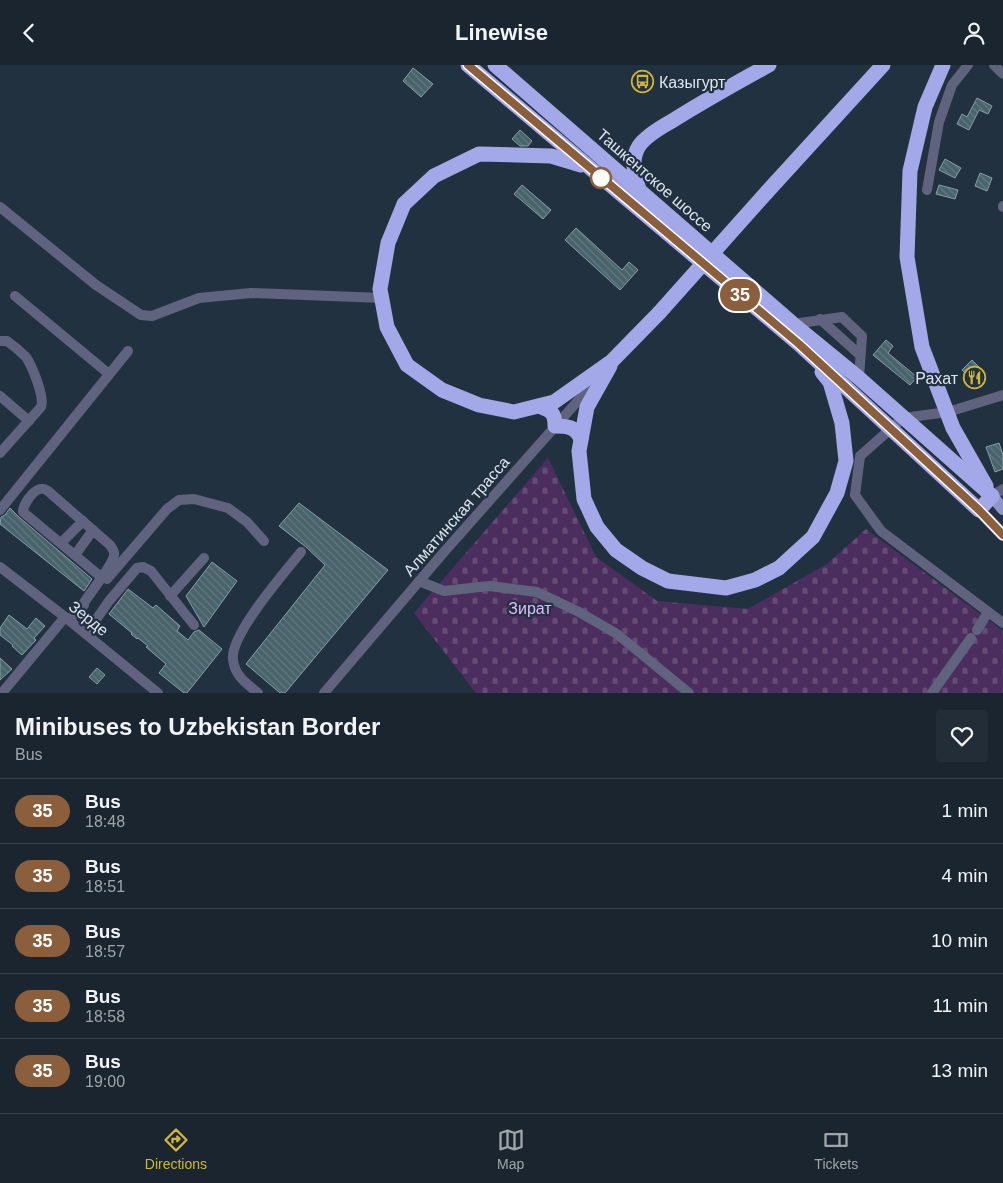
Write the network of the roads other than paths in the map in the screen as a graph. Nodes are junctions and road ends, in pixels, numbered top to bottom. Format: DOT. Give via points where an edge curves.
graph roads {
  1 [pos="468,65"];
  2 [pos="496,65"];
  3 [pos="769,65"];
  4 [pos="883,65"];
  5 [pos="943,65"];
  6 [pos="968,65"];
  7 [pos="994,65"];
  8 [pos="1003,74"];
  9 [pos="587,167"];
  10 [pos="927,189"];
  11 [pos="643,193"];
  12 [pos="0,207"];
  13 [pos="637,208"];
  14 [pos="16,296"];
  15 [pos="382,298"];
  16 [pos="820,319"];
  17 [pos="789,326"];
  18 [pos="0,341"];
  19 [pos="799,344"];
  20 [pos="128,351"];
  21 [pos="860,355"];
  22 [pos="612,361"];
  23 [pos="109,374"];
  24 [pos="858,378"];
  25 [pos="1003,395"];
  26 [pos="0,396"];
  27 [pos="539,405"];
  28 [pos="948,411"];
  29 [pos="903,418"];
  30 [pos="29,421"];
  31 [pos="555,426"];
  32 [pos="891,429"];
  33 [pos="581,439"];
  34 [pos="0,453"];
  35 [pos="997,493"];
  36 [pos="1003,509"];
  37 [pos="0,510"];
  38 [pos="979,510"];
  39 [pos="83,521"];
  40 [pos="93,530"];
  41 [pos="1003,535"];
  42 [pos="264,541"];
  43 [pos="61,543"];
  44 [pos="301,552"];
  45 [pos="75,555"];
  46 [pos="204,558"];
  47 [pos="0,567"];
  48 [pos="101,577"];
  49 [pos="419,581"];
  50 [pos="170,596"];
  51 [pos="80,609"];
  52 [pos="988,612"];
  53 [pos="67,619"];
  54 [pos="1003,623"];
  55 [pos="194,625"];
  56 [pos="86,634"];
  57 [pos="2,693"];
  58 [pos="158,693"];
  59 [pos="258,693"];
  60 [pos="324,693"];
  61 [pos="689,693"];
  62 [pos="932,693"];
  1 -- 9 [label="highway"];
  2 -- 11 [label="highway, Ташкентское шоссе"];
  3 -- 11 [label="highway" via="660,128 642,143 634,159 634,171"];
  4 -- 22 [label="highway, bridge"];
  5 -- 28 [label="highway" via="925,107 910,171 907,257 922,347"];
  6 -- 10 [label="street" via="952,85 939,122"];
  7 -- 8 [label="street"];
  9 -- 13 [label="highway"];
  9 -- 15 [label="highway" via="551,156 479,154 434,175 404,204 394,227 383,270"];
  11 -- 13 [label="highway"];
  11 -- 17 [label="highway, Ташкентское шоссе"];
  12 -- 15 [label="street" via="96,285 141,315 152,316 199,298 251,293"];
  13 -- 17 [label="highway"];
  14 -- 23 [label="street"];
  15 -- 27 [label="highway" via="387,327 407,365 442,390 479,405 514,412"];
  16 -- 17 [label="street"];
  16 -- 21 [label="street"];
  16 -- 21 [label="street" via="842,317 862,336"];
  17 -- 19 [label="highway"];
  17 -- 24 [label="highway"];
  18 -- 30 [label="street" via="7,341 27,359 41,392 41,407"];
  19 -- 32 [label="highway"];
  19 -- 33 [label="highway" via="830,382 842,423 846,461 837,493 813,537 779,567 755,580 726,588 668,581 616,550 597,527 584,499 579,451"];
  20 -- 23 [label="street"];
  21 -- 24 [label="street"];
  22 -- 27 [label="highway" via="554,402"];
  22 -- 31 [label="street, Алматинская трасса"];
  22 -- 33 [label="highway" via="587,407"];
  23 -- 37 [label="street"];
  24 -- 29 [label="highway"];
  25 -- 28 [label="street"];
  26 -- 30 [label="street"];
  27 -- 31 [label="highway" via="552,411"];
  28 -- 29 [label="street"];
  28 -- 35 [label="highway" via="953,429"];
  29 -- 32 [label="street"];
  29 -- 35 [label="highway"];
  30 -- 34 [label="street"];
  31 -- 33 [label="highway" via="572,428"];
  31 -- 49 [label="street, Алматинская трасса"];
  32 -- 38 [label="highway"];
  32 -- 52 [label="street" via="860,456 855,495 880,531"];
  35 -- 36 [label="main road"];
  35 -- 38 [label="highway"];
  38 -- 41 [label="main road"];
  39 -- 40 [label="street"];
  39 -- 43 [label="street"];
  39 -- 43 [label="street" via="48,491 38,489 23,512"];
  40 -- 45 [label="street"];
  40 -- 48 [label="street" via="114,551 112,563"];
  42 -- 51 [label="street" via="247,522 228,508 194,499 179,500 167,509"];
  43 -- 45 [label="street"];
  44 -- 59 [label="street" via="264,598 239,637 232,657 241,679"];
  45 -- 48 [label="street"];
  46 -- 50 [label="street"];
  47 -- 53 [label="street, Зерде"];
  48 -- 51 [label="street"];
  49 -- 60 [label="street, Алматинская трасса"];
  49 -- 61 [label="street" via="444,591 489,586 536,592 617,634"];
  50 -- 55 [label="street"];
  50 -- 56 [label="street" via="151,571 137,568"];
  51 -- 53 [label="street"];
  52 -- 54 [label="street"];
  52 -- 62 [label="street"];
  53 -- 56 [label="street, Зерде"];
  53 -- 57 [label="street"];
  56 -- 58 [label="street, Зерде"];
}
